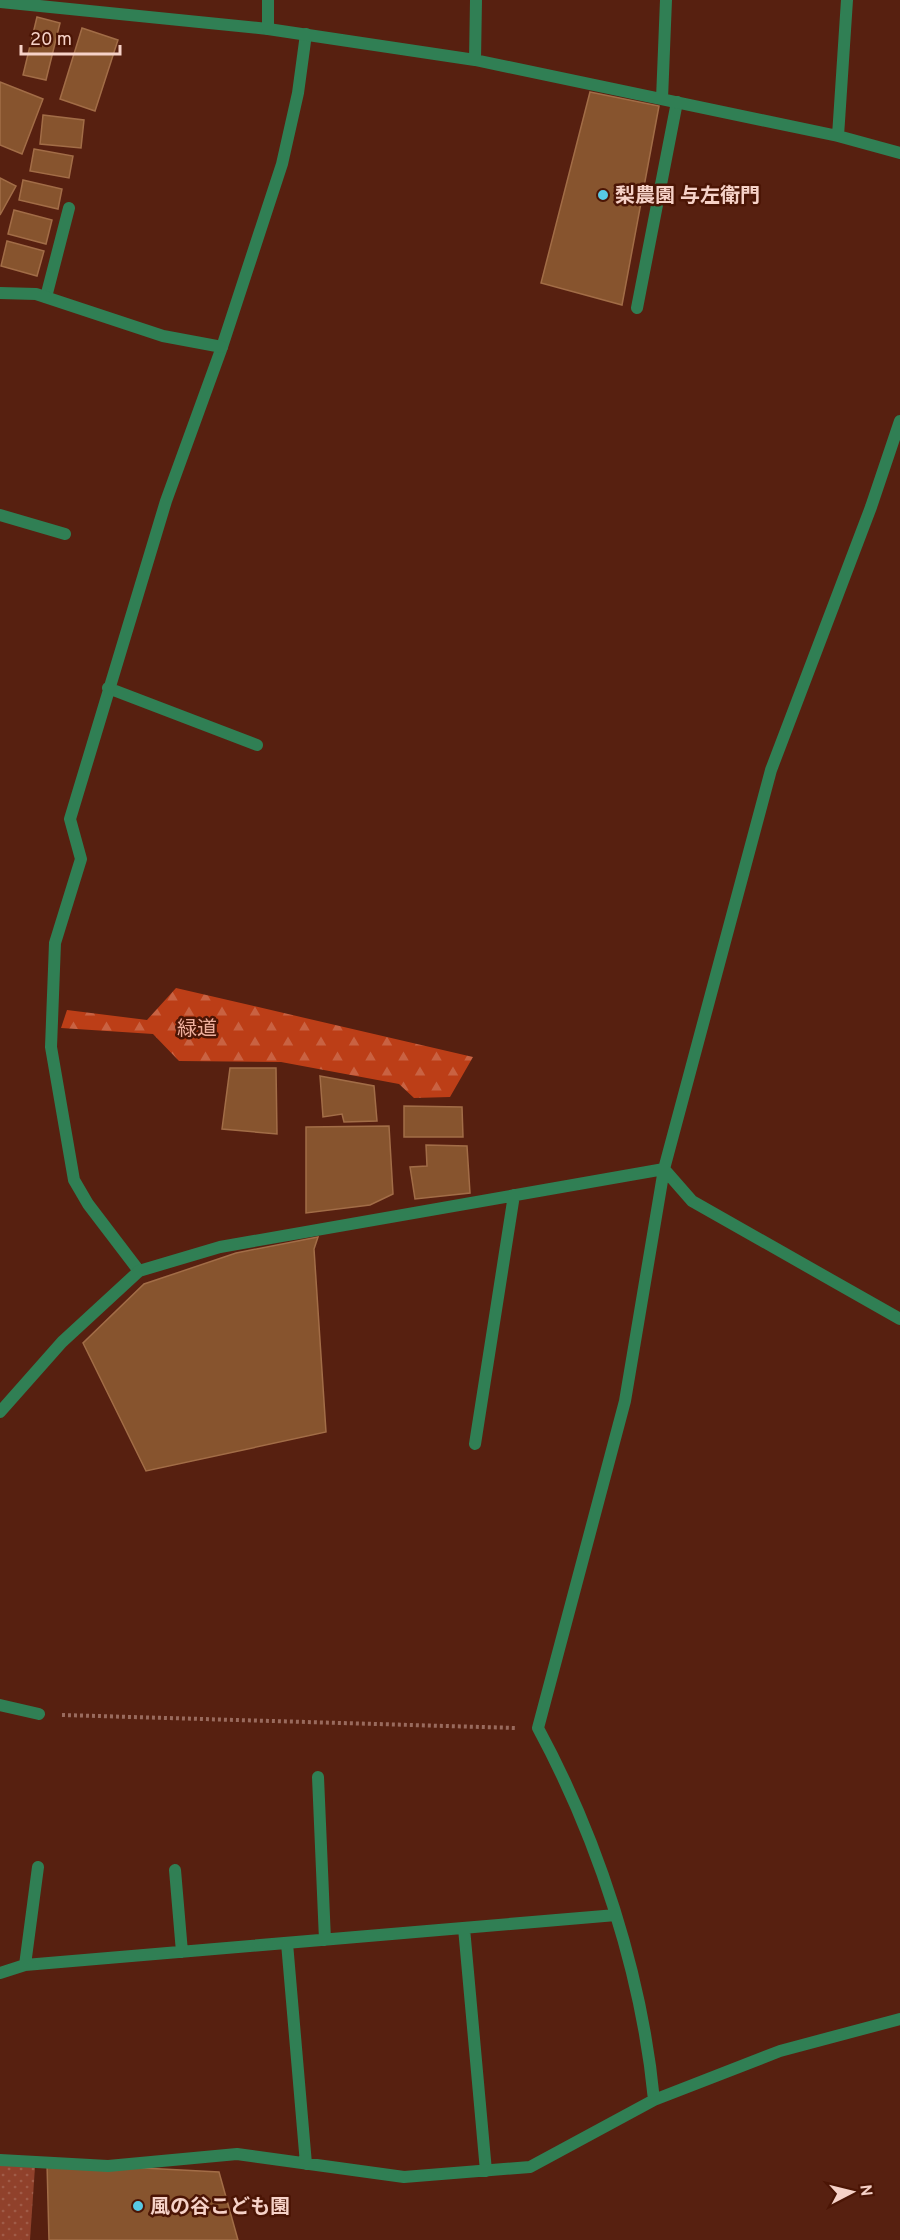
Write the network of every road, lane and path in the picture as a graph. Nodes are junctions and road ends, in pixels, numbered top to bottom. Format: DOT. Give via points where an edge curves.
graph roads {
  1 [pos="268,0"];
  2 [pos="476,0"];
  3 [pos="666,0"];
  4 [pos="847,0"];
  5 [pos="0,2"];
  6 [pos="48,3"];
  7 [pos="268,29"];
  8 [pos="306,34"];
  9 [pos="475,60"];
  10 [pos="662,99"];
  11 [pos="677,102"];
  12 [pos="838,136"];
  13 [pos="900,153"];
  14 [pos="69,208"];
  15 [pos="0,293"];
  16 [pos="46,297"];
  17 [pos="637,308"];
  18 [pos="222,347"];
  19 [pos="900,421"];
  20 [pos="0,515"];
  21 [pos="65,534"];
  22 [pos="108,688"];
  23 [pos="256,745"];
  24 [pos="664,1169"];
  25 [pos="514,1195"];
  26 [pos="139,1270"];
  27 [pos="900,1319"];
  28 [pos="0,1412"];
  29 [pos="475,1444"];
  30 [pos="0,1705"];
  31 [pos="39,1714"];
  32 [pos="538,1728"];
  33 [pos="318,1777"];
  34 [pos="38,1867"];
  35 [pos="175,1870"];
  36 [pos="616,1915"];
  37 [pos="464,1928"];
  38 [pos="325,1940"];
  39 [pos="287,1943"];
  40 [pos="182,1952"];
  41 [pos="25,1965"];
  42 [pos="0,1973"];
  43 [pos="900,2019"];
  44 [pos="654,2100"];
  45 [pos="0,2160"];
  46 [pos="306,2164"];
  47 [pos="486,2170"];
  1 -- 7 [label="street"];
  2 -- 9 [label="street"];
  3 -- 10 [label="street"];
  4 -- 12 [label="street"];
  5 -- 6 [label="street"];
  6 -- 7 [label="street"];
  7 -- 8 [label="street"];
  8 -- 9 [label="street"];
  8 -- 18 [label="street" via="282,164"];
  9 -- 10 [label="street"];
  10 -- 11 [label="street"];
  11 -- 12 [label="street"];
  11 -- 17 [label="street"];
  12 -- 13 [label="street"];
  14 -- 16 [label="street"];
  15 -- 16 [label="street"];
  16 -- 18 [label="street" via="163,336"];
  18 -- 22 [label="street" via="166,501"];
  19 -- 24 [label="street" via="771,770"];
  20 -- 21 [label="street"];
  22 -- 23 [label="street"];
  22 -- 26 [label="street" via="69,819 81,859 55,943 51,1047 74,1180"];
  24 -- 25 [label="street"];
  24 -- 27 [label="street" via="692,1201"];
  24 -- 32 [label="street" via="625,1401"];
  25 -- 26 [label="street" via="220,1247"];
  25 -- 29 [label="street"];
  26 -- 28 [label="street" via="62,1342"];
  30 -- 31 [label="street"];
  31 -- 32 [label="path"];
  32 -- 36 [label="street" via="568,1783"];
  33 -- 38 [label="street"];
  34 -- 41 [label="street"];
  35 -- 40 [label="street"];
  36 -- 37 [label="street"];
  36 -- 44 [label="street" via="649,2050"];
  37 -- 38 [label="street"];
  37 -- 47 [label="street"];
  38 -- 39 [label="street"];
  39 -- 40 [label="street"];
  39 -- 46 [label="street"];
  40 -- 41 [label="street"];
  41 -- 42 [label="street"];
  43 -- 44 [label="street" via="780,2051"];
  44 -- 47 [label="street" via="530,2168"];
  45 -- 46 [label="street" via="108,2166 237,2154"];
  46 -- 47 [label="street" via="404,2176"];
}
